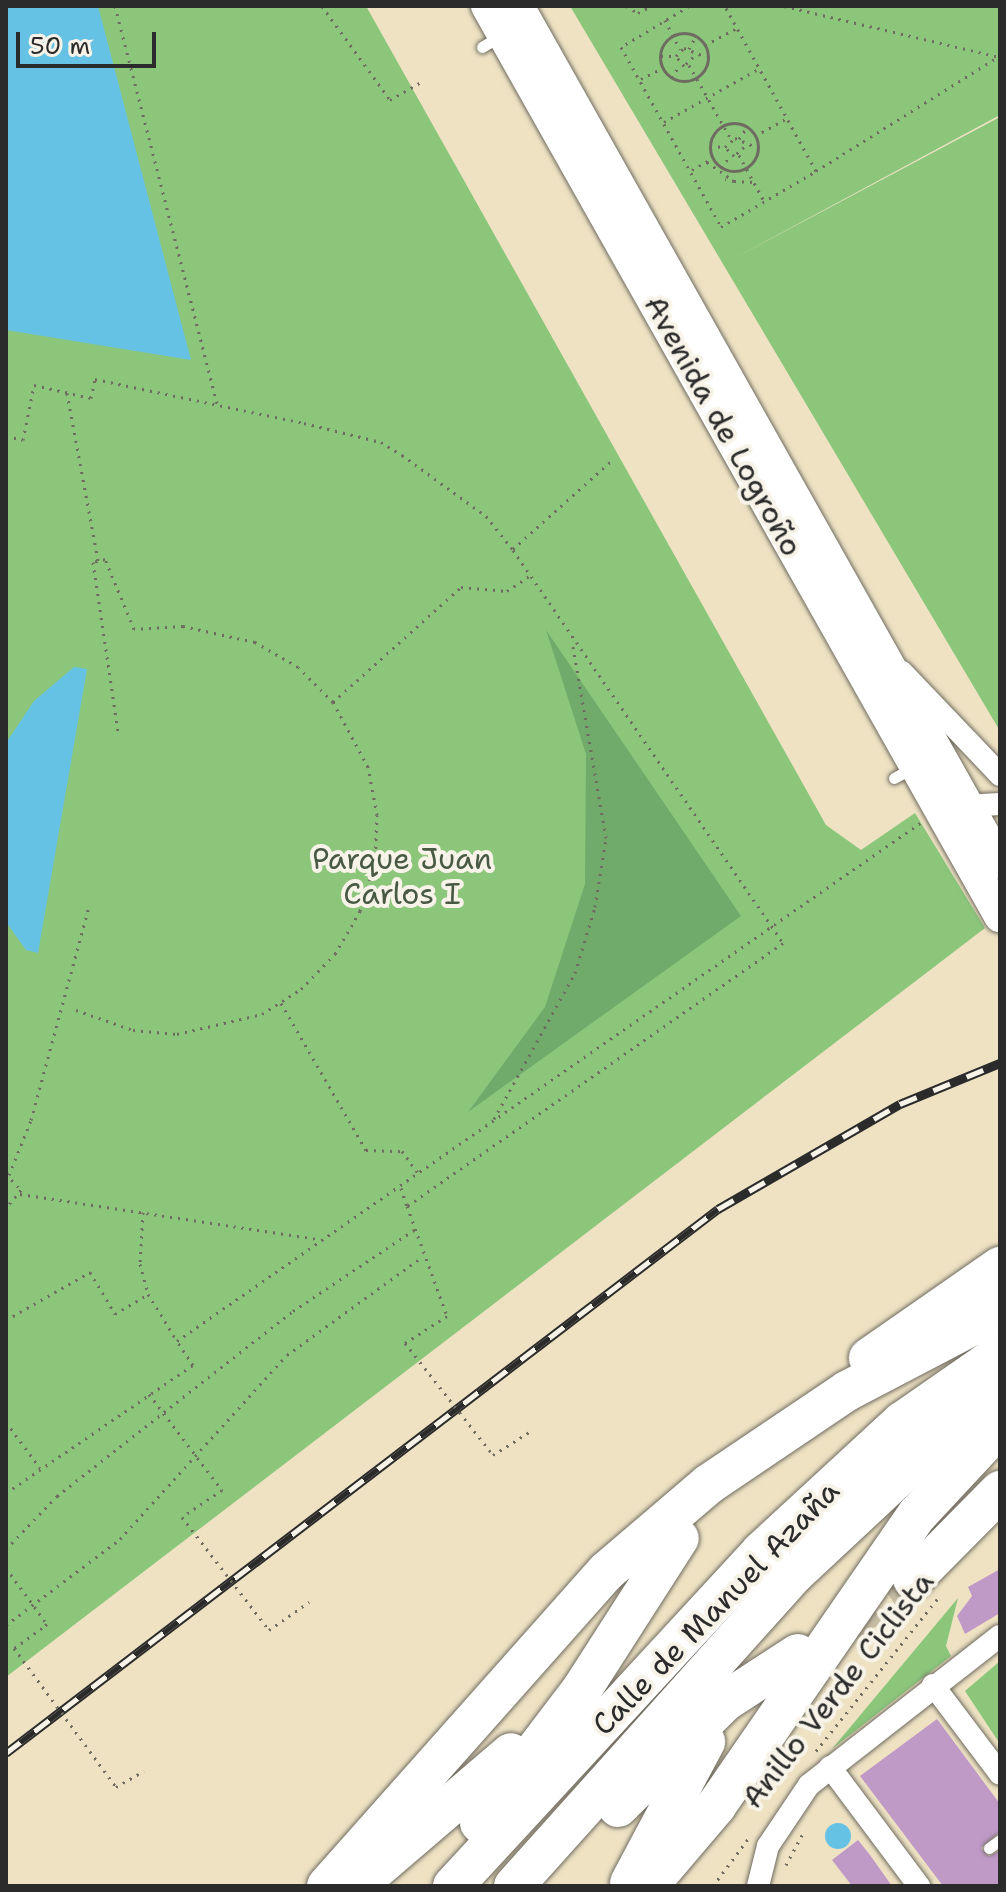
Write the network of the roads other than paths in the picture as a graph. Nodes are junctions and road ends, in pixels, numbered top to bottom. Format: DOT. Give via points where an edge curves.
graph roads {
  1 [pos="487,6"];
  2 [pos="518,6"];
  3 [pos="884,656"];
  4 [pos="1000,775"];
  5 [pos="986,808"];
  6 [pos="959,845"];
  7 [pos="1000,863"];
  8 [pos="1000,916"];
  9 [pos="1000,1267"];
  10 [pos="1000,1311"];
  11 [pos="1000,1354"];
  12 [pos="858,1366"];
  13 [pos="1000,1397"];
  14 [pos="1000,1426"];
  15 [pos="1000,1491"];
  16 [pos="679,1538"];
  17 [pos="929,1584"];
  18 [pos="1000,1636"];
  19 [pos="933,1685"];
  20 [pos="582,1689"];
  21 [pos="830,1767"];
  22 [pos="1000,1774"];
  23 [pos="1000,1840"];
  24 [pos="989,1848"];
  25 [pos="327,1886"];
  26 [pos="356,1886"];
  27 [pos="430,1886"];
  28 [pos="453,1886"];
  29 [pos="514,1886"];
  30 [pos="538,1886"];
  31 [pos="628,1886"];
  32 [pos="648,1886"];
  33 [pos="758,1886"];
  34 [pos="919,1886"];
  1 -- 6 [label="main road, Avenida de Logroño" via="492,41 904,772"];
  2 -- 3 [label="main road, Avenida de Logroño"];
  3 -- 4 [label="street, Avenida de Logroño"];
  3 -- 5 [label="main road, Avenida de Logroño"];
  5 -- 6 [label="street"];
  5 -- 7 [label="main road, Avenida de Logroño"];
  6 -- 8 [label="main road, Avenida de Logroño"];
  9 -- 12 [label="highway"];
  10 -- 25 [label="highway" via="847,1391 709,1484 607,1571"];
  11 -- 28 [label="highway, Calle de Manuel Azaña" via="902,1422 761,1552"];
  13 -- 29 [label="highway, Calle de Manuel Azaña" via="929,1448 794,1574"];
  14 -- 32 [label="highway" via="917,1515 716,1806"];
  15 -- 17 [label="highway"];
  16 -- 20 [label="highway"];
  18 -- 19 [label="street"];
  19 -- 21 [label="street"];
  19 -- 22 [label="street"];
  20 -- 26 [label="highway"];
  20 -- 27 [label="highway"];
  21 -- 33 [label="street" via="783,1819"];
  21 -- 34 [label="street"];
  23 -- 24 [label="lane"];
  30 -- 31 [label="highway" via="724,1702 782,1664 697,1752"];
}
